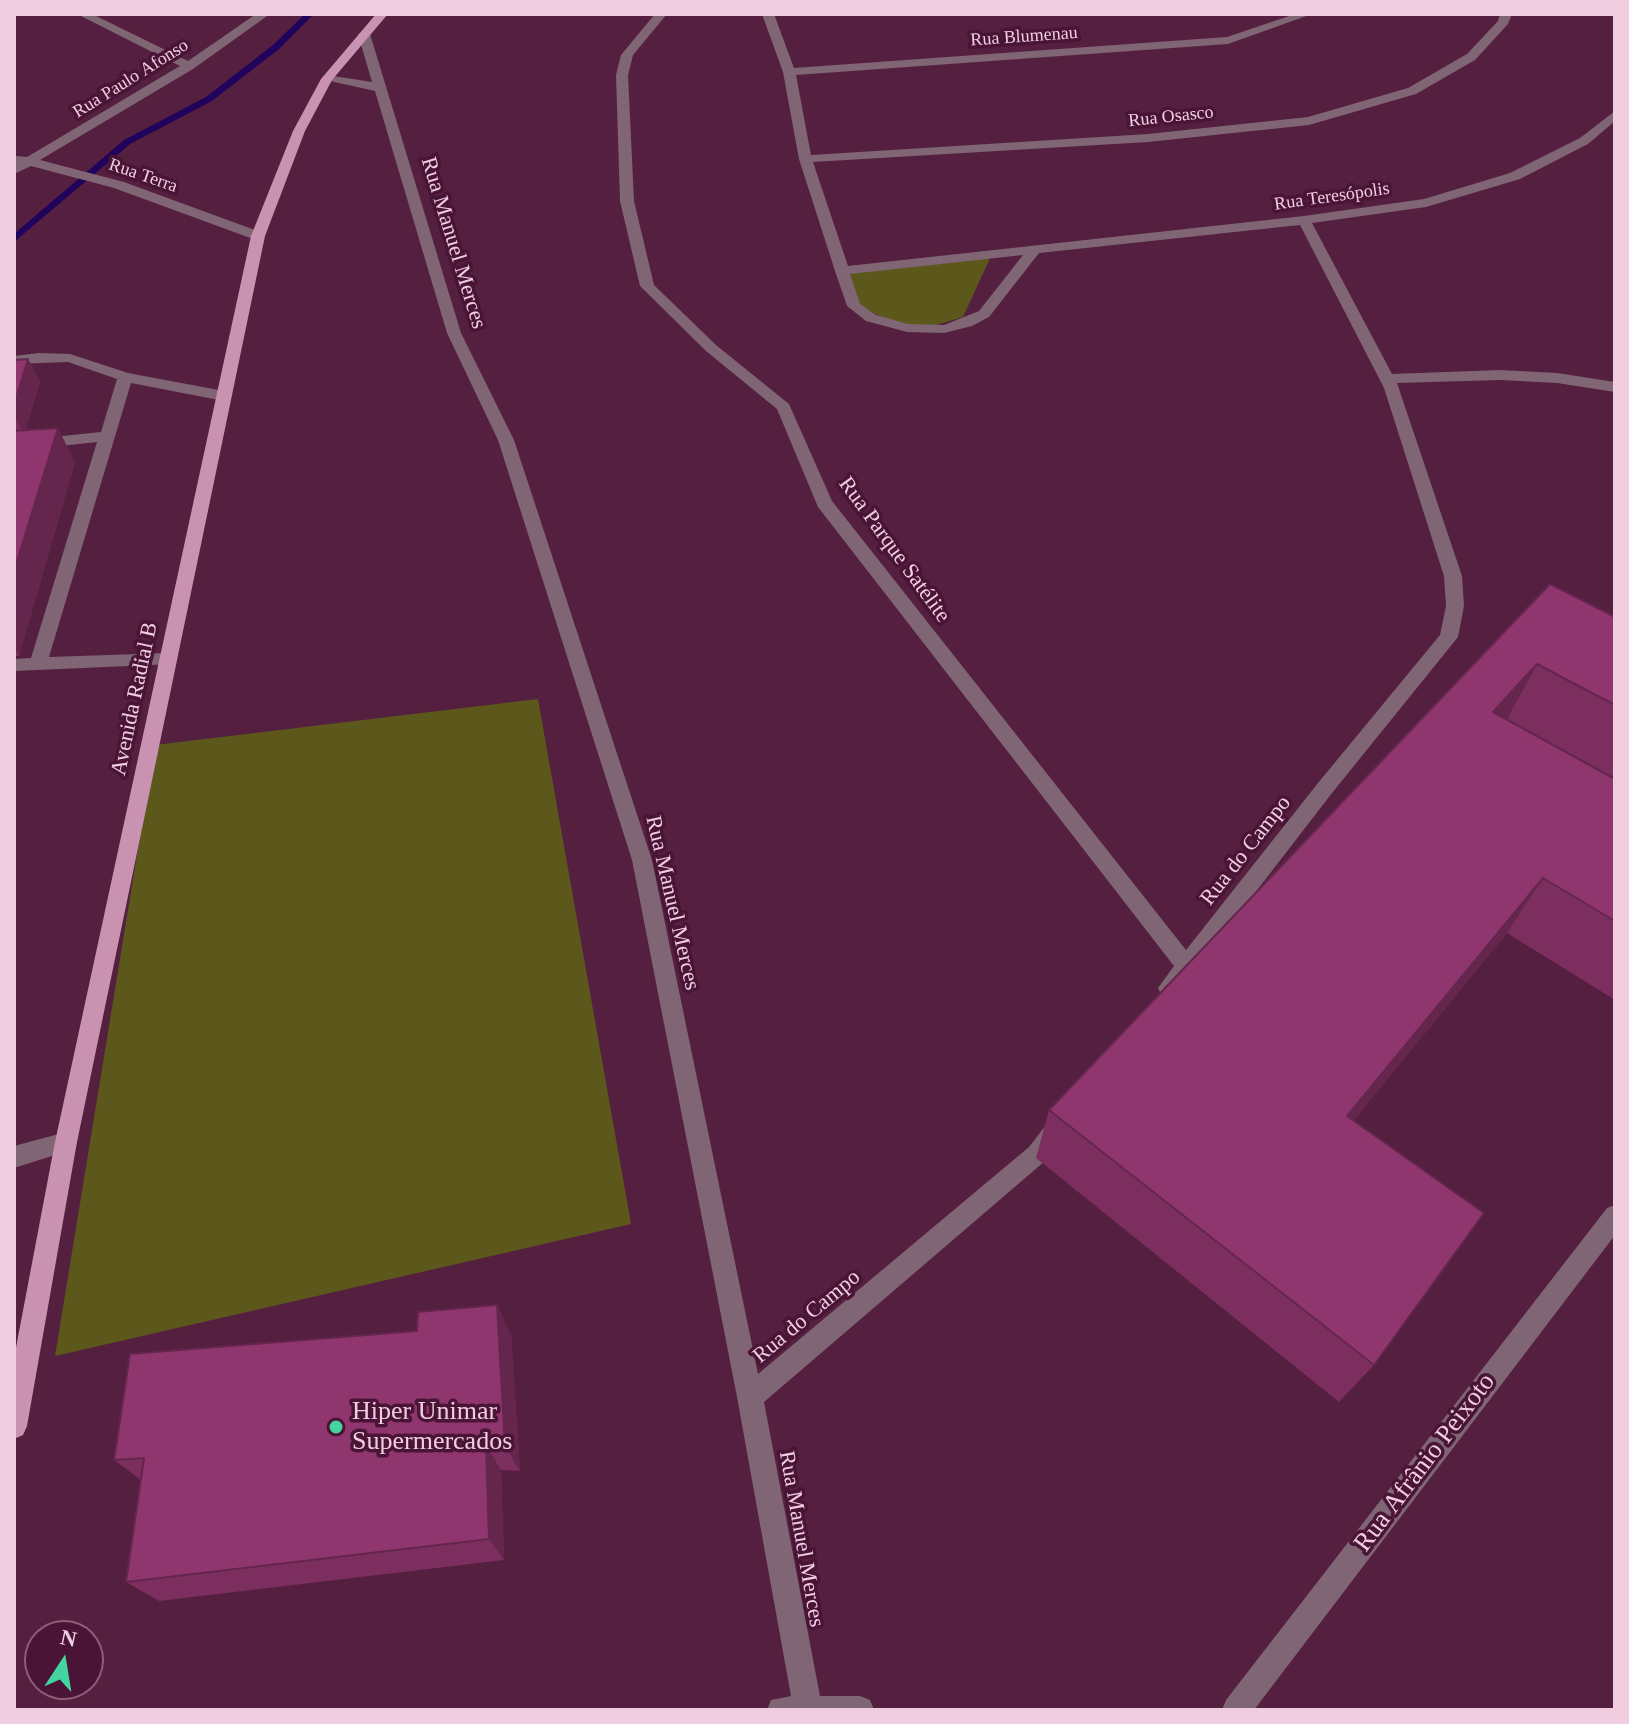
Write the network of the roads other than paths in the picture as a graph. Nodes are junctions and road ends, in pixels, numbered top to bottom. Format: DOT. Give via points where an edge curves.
graph roads {
  1 [pos="83,14"];
  2 [pos="264,14"];
  3 [pos="382,14"];
  4 [pos="661,14"];
  5 [pos="768,14"];
  6 [pos="1306,14"];
  7 [pos="1506,14"];
  8 [pos="364,34"];
  9 [pos="189,66"];
  10 [pos="789,72"];
  11 [pos="327,79"];
  12 [pos="381,89"];
  13 [pos="1615,115"];
  14 [pos="14,156"];
  15 [pos="805,159"];
  16 [pos="28,163"];
  17 [pos="14,170"];
  18 [pos="1304,220"];
  19 [pos="258,236"];
  20 [pos="1034,251"];
  21 [pos="842,271"];
  22 [pos="14,360"];
  23 [pos="125,377"];
  24 [pos="1388,379"];
  25 [pos="1615,387"];
  26 [pos="224,396"];
  27 [pos="107,436"];
  28 [pos="14,446"];
  29 [pos="168,659"];
  30 [pos="38,664"];
  31 [pos="14,665"];
  32 [pos="1186,966"];
  33 [pos="1156,1004"];
  34 [pos="1066,1117"];
  35 [pos="66,1142"];
  36 [pos="14,1157"];
  37 [pos="1615,1216"];
  38 [pos="750,1397"];
  39 [pos="14,1426"];
  40 [pos="808,1709"];
  41 [pos="781,1710"];
  42 [pos="860,1710"];
  43 [pos="1236,1710"];
  1 -- 9 [label="street"];
  2 -- 9 [label="street, Rua Paulo Afonso"];
  3 -- 8 [label="main road, Avenida Radial B"];
  4 -- 32 [label="street, Rua Parque Satélite" via="632,47 622,75 627,201 647,286 711,348 784,407 824,503"];
  5 -- 10 [label="street"];
  6 -- 10 [label="street, Rua Blumenau" via="1228,40"];
  7 -- 15 [label="street, Rua Osasco" via="1471,57 1412,91 1309,121 1148,138"];
  8 -- 11 [label="main road, Avenida Radial B"];
  8 -- 12 [label="street, Rua Manuel Merces"];
  9 -- 16 [label="street, Rua Paulo Afonso"];
  10 -- 15 [label="street"];
  11 -- 12 [label="street"];
  11 -- 19 [label="main road, Avenida Radial B" via="299,131"];
  12 -- 38 [label="street, Rua Manuel Merces" via="454,333 506,440 642,860"];
  13 -- 18 [label="street, Rua Teresópolis" via="1584,141 1515,176 1426,203"];
  14 -- 16 [label="street, Rua Terra"];
  15 -- 21 [label="street"];
  16 -- 17 [label="street, Rua Paulo Afonso"];
  16 -- 19 [label="street, Rua Terra" via="119,185"];
  18 -- 20 [label="street, Rua Teresópolis"];
  18 -- 24 [label="street, Rua do Campo"];
  19 -- 26 [label="main road, Avenida Radial B"];
  20 -- 21 [label="street, Rua Teresópolis"];
  20 -- 21 [label="street" via="984,314 944,329 907,328 871,318 854,306"];
  22 -- 23 [label="street" via="70,358"];
  23 -- 26 [label="street"];
  23 -- 27 [label="street"];
  24 -- 25 [label="street" via="1500,375"];
  24 -- 32 [label="street, Rua do Campo" via="1453,576 1449,637"];
  26 -- 29 [label="main road, Avenida Radial B"];
  27 -- 28 [label="street"];
  27 -- 30 [label="street"];
  29 -- 30 [label="street"];
  29 -- 35 [label="main road, Avenida Radial B"];
  30 -- 31 [label="street"];
  32 -- 33 [label="street, Rua do Campo"];
  34 -- 38 [label="street, Rua do Campo" via="1037,1154"];
  35 -- 36 [label="street"];
  35 -- 39 [label="main road, Avenida Radial B"];
  37 -- 43 [label="street, Rua Afrânio Peixoto"];
  38 -- 40 [label="street, Rua Manuel Merces"];
  40 -- 41 [label="street"];
  40 -- 42 [label="street"];
}
